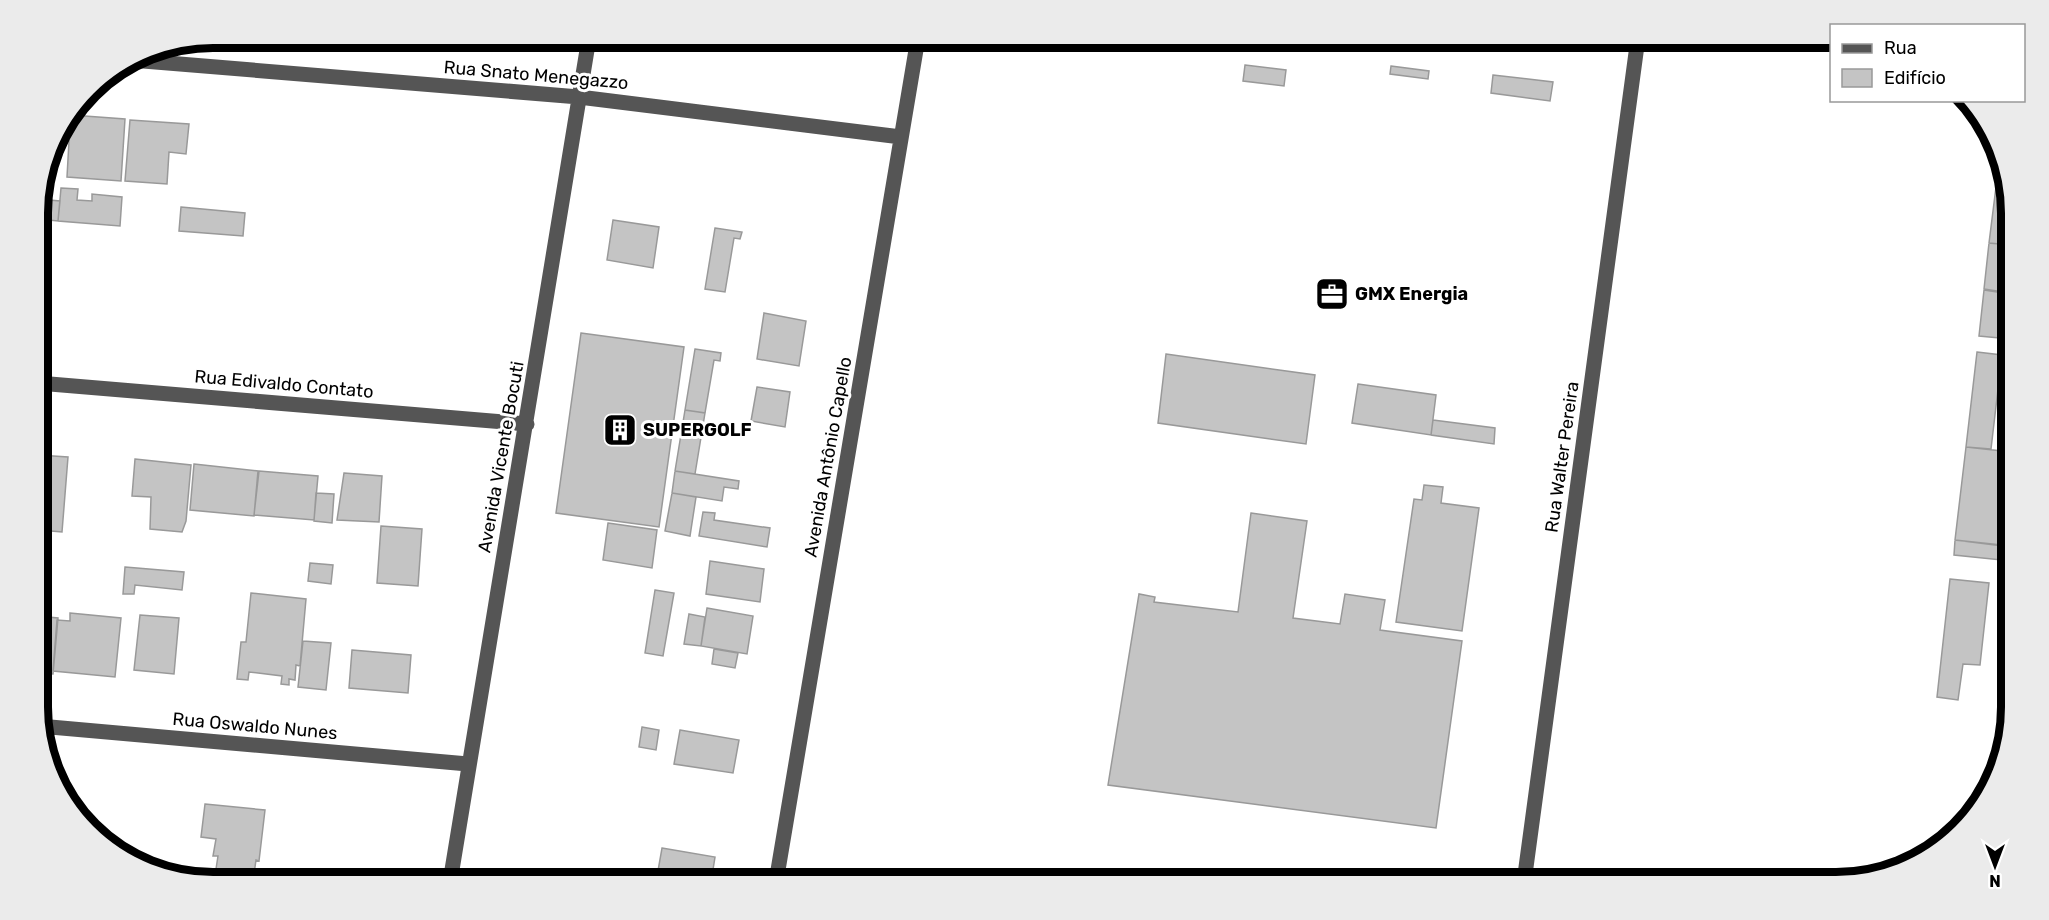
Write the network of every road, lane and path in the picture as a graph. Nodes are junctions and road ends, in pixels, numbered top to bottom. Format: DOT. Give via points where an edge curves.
graph roads {
  1 [pos="587,48"];
  2 [pos="916,48"];
  3 [pos="1637,48"];
  4 [pos="149,62"];
  5 [pos="579,98"];
  6 [pos="901,137"];
  7 [pos="48,384"];
  8 [pos="527,424"];
  9 [pos="49,727"];
  10 [pos="468,764"];
  11 [pos="452,872"];
  12 [pos="778,872"];
  13 [pos="1525,872"];
  1 -- 5 [label="street, Avenida Vicente Bocuti"];
  2 -- 6 [label="street, Avenida Antônio Capello"];
  3 -- 13 [label="street, Rua Walter Pereira"];
  4 -- 5 [label="street, Rua Snato Menegazzo"];
  5 -- 6 [label="street, Rua Snato Menegazzo"];
  5 -- 8 [label="street, Avenida Vicente Bocuti"];
  6 -- 12 [label="street, Avenida Antônio Capello"];
  7 -- 8 [label="street, Rua Edivaldo Contato"];
  8 -- 10 [label="street, Avenida Vicente Bocuti"];
  9 -- 10 [label="street, Rua Oswaldo Nunes"];
  10 -- 11 [label="street, Avenida Vicente Bocuti"];
}
